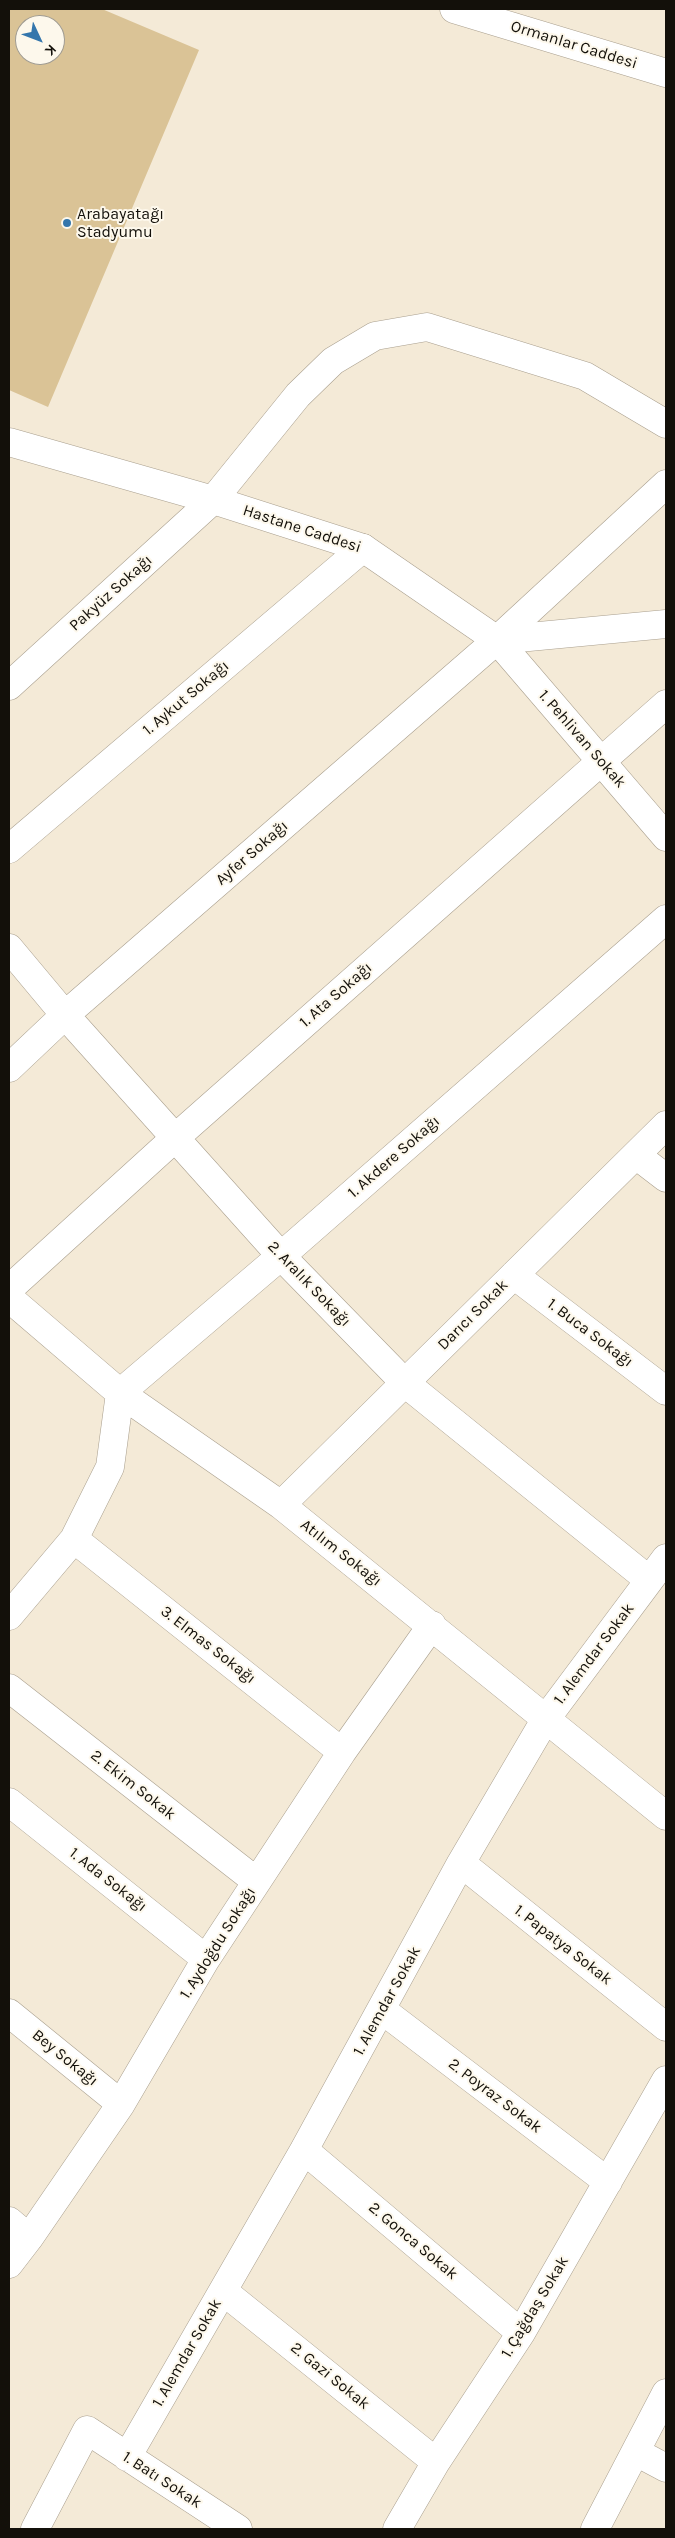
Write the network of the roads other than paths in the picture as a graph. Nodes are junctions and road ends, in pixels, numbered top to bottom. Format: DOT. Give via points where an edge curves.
graph roads {
  1 [pos="454,9"];
  2 [pos="666,73"];
  3 [pos="666,424"];
  4 [pos="9,442"];
  5 [pos="666,484"];
  6 [pos="213,500"];
  7 [pos="363,548"];
  8 [pos="666,624"];
  9 [pos="497,640"];
  10 [pos="9,686"];
  11 [pos="666,704"];
  12 [pos="601,761"];
  13 [pos="666,837"];
  14 [pos="9,849"];
  15 [pos="666,919"];
  16 [pos="9,948"];
  17 [pos="65,1015"];
  18 [pos="9,1068"];
  19 [pos="666,1125"];
  20 [pos="175,1138"];
  21 [pos="636,1155"];
  22 [pos="666,1178"];
  23 [pos="281,1256"];
  24 [pos="514,1275"];
  25 [pos="9,1289"];
  26 [pos="9,1298"];
  27 [pos="405,1383"];
  28 [pos="666,1391"];
  29 [pos="120,1393"];
  30 [pos="281,1505"];
  31 [pos="74,1539"];
  32 [pos="666,1558"];
  33 [pos="649,1580"];
  34 [pos="9,1616"];
  35 [pos="432,1626"];
  36 [pos="9,1688"];
  37 [pos="545,1720"];
  38 [pos="342,1752"];
  39 [pos="9,1802"];
  40 [pos="666,1816"];
  41 [pos="460,1863"];
  42 [pos="256,1881"];
  43 [pos="206,1959"];
  44 [pos="382,2010"];
  45 [pos="9,2013"];
  46 [pos="666,2027"];
  47 [pos="666,2080"];
  48 [pos="121,2104"];
  49 [pos="304,2150"];
  50 [pos="608,2182"];
  51 [pos="9,2221"];
  52 [pos="29,2238"];
  53 [pos="9,2264"];
  54 [pos="224,2291"];
  55 [pos="521,2333"];
  56 [pos="666,2393"];
  57 [pos="636,2452"];
  58 [pos="127,2457"];
  59 [pos="436,2462"];
  60 [pos="666,2468"];
  61 [pos="211,2522"];
  62 [pos="35,2529"];
  63 [pos="238,2529"];
  64 [pos="397,2529"];
  65 [pos="595,2529"];
  1 -- 2 [label="street, Ormanlar Caddesi"];
  3 -- 6 [label="street, Pakyüz Sokağı" via="584,376 427,326 375,336 333,361 298,395"];
  4 -- 6 [label="street, Hastane Caddesi"];
  5 -- 9 [label="street, Ayfer Sokağı"];
  6 -- 7 [label="street, Hastane Caddesi"];
  6 -- 10 [label="street, Pakyüz Sokağı"];
  7 -- 9 [label="street, Hastane Caddesi"];
  7 -- 14 [label="street, 1. Aykut Sokağı"];
  8 -- 9 [label="street"];
  9 -- 12 [label="street, 1. Pehlivan Sokak"];
  9 -- 17 [label="street, Ayfer Sokağı"];
  11 -- 12 [label="street, 1. Ata Sokağı"];
  12 -- 13 [label="street, 1. Pehlivan Sokak"];
  12 -- 20 [label="street, 1. Ata Sokağı"];
  15 -- 23 [label="street, 1. Akdere Sokağı"];
  16 -- 17 [label="street, 2. Aralık Sokağı"];
  17 -- 18 [label="street, Ayfer Sokağı"];
  17 -- 20 [label="street, 2. Aralık Sokağı"];
  19 -- 21 [label="street, Darıcı Sokak"];
  20 -- 23 [label="street, 2. Aralık Sokağı"];
  20 -- 25 [label="street, 1. Ata Sokağı"];
  21 -- 22 [label="street"];
  21 -- 24 [label="street, Darıcı Sokak"];
  23 -- 27 [label="street, 2. Aralık Sokağı"];
  23 -- 29 [label="street, 1. Akdere Sokağı"];
  24 -- 27 [label="street, Darıcı Sokak"];
  24 -- 28 [label="street, 1. Buca Sokağı"];
  26 -- 29 [label="street, Atılım Sokağı"];
  27 -- 30 [label="street, Darıcı Sokak"];
  27 -- 33 [label="street, 2. Aralık Sokağı"];
  29 -- 30 [label="street, Atılım Sokağı"];
  29 -- 31 [label="street" via="110,1467"];
  30 -- 35 [label="street, Atılım Sokağı"];
  31 -- 34 [label="street"];
  31 -- 38 [label="street, 3. Elmas Sokağı"];
  32 -- 33 [label="street, 1. Alemdar Sokak"];
  33 -- 37 [label="street, 1. Alemdar Sokak"];
  35 -- 37 [label="street, Atılım Sokağı"];
  35 -- 38 [label="street, 1. Aydoğdu Sokağı"];
  36 -- 42 [label="street, 2. Ekim Sokak"];
  37 -- 40 [label="street, Atılım Sokağı"];
  37 -- 41 [label="street, 1. Alemdar Sokak"];
  38 -- 42 [label="street, 1. Aydoğdu Sokağı"];
  39 -- 43 [label="street, 1. Ada Sokağı"];
  41 -- 44 [label="street, 1. Alemdar Sokak"];
  41 -- 46 [label="street, 1. Papatya Sokak"];
  42 -- 43 [label="street, 1. Aydoğdu Sokağı"];
  43 -- 48 [label="street, 1. Aydoğdu Sokağı"];
  44 -- 49 [label="street, 1. Alemdar Sokak"];
  44 -- 50 [label="street, 2. Poyraz Sokak"];
  45 -- 48 [label="street, Bey Sokağı"];
  47 -- 50 [label="street, 1. Çağdaş Sokak"];
  48 -- 52 [label="street, 1. Aydoğdu Sokağı"];
  49 -- 54 [label="street, 1. Alemdar Sokak"];
  49 -- 55 [label="street, 2. Gonca Sokak"];
  50 -- 55 [label="street, 1. Çağdaş Sokak"];
  51 -- 52 [label="street"];
  52 -- 53 [label="street, 1. Aydoğdu Sokağı"];
  54 -- 58 [label="street, 1. Alemdar Sokak"];
  54 -- 59 [label="street, 2. Gazi Sokak"];
  55 -- 59 [label="street, 1. Çağdaş Sokak"];
  56 -- 57 [label="street"];
  57 -- 60 [label="street"];
  57 -- 65 [label="street"];
  58 -- 61 [label="street, 1. Batı Sokak"];
  58 -- 62 [label="street, 1. Batı Sokak" via="87,2430"];
  59 -- 64 [label="street, 1. Çağdaş Sokak"];
  61 -- 63 [label="street, 1. Batı Sokak"];
}
